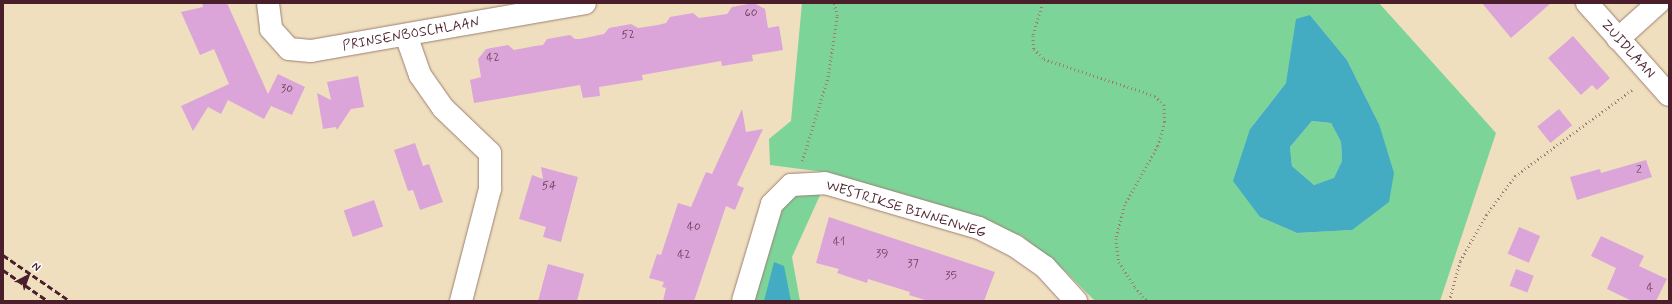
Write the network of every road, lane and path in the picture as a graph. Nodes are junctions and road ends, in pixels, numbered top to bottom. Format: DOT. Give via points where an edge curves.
graph roads {
  1 [pos="268,3"];
  2 [pos="584,3"];
  3 [pos="834,3"];
  4 [pos="1043,3"];
  5 [pos="1587,3"];
  6 [pos="1658,3"];
  7 [pos="406,35"];
  8 [pos="1618,39"];
  9 [pos="1651,76"];
  10 [pos="1669,95"];
  11 [pos="794,185"];
  12 [pos="462,301"];
  13 [pos="743,301"];
  14 [pos="1076,301"];
  15 [pos="1147,301"];
  16 [pos="1449,301"];
  1 -- 7 [label="street, PRINSENBOSCHLAAN" via="272,29 289,49 311,51"];
  2 -- 7 [label="street, PRINSENBOSCHLAAN"];
  3 -- 11 [label="path" via="837,16 828,77"];
  4 -- 15 [label="path" via="1033,36 1034,48 1044,59 1155,96 1164,105 1165,122 1158,146 1125,205 1116,240 1119,262"];
  5 -- 8 [label="street, ZUIDLAAN"];
  6 -- 8 [label="street"];
  7 -- 12 [label="street" via="420,75 443,108 490,153 490,189"];
  8 -- 9 [label="street, ZUIDLAAN"];
  9 -- 10 [label="street, ZUIDLAAN"];
  9 -- 16 [label="path" via="1515,176 1486,215 1460,260"];
  11 -- 13 [label="street" via="772,204"];
  11 -- 14 [label="street, WESTRIKSE BINNENWEG" via="825,183 979,228 1015,246 1045,267"];
}
